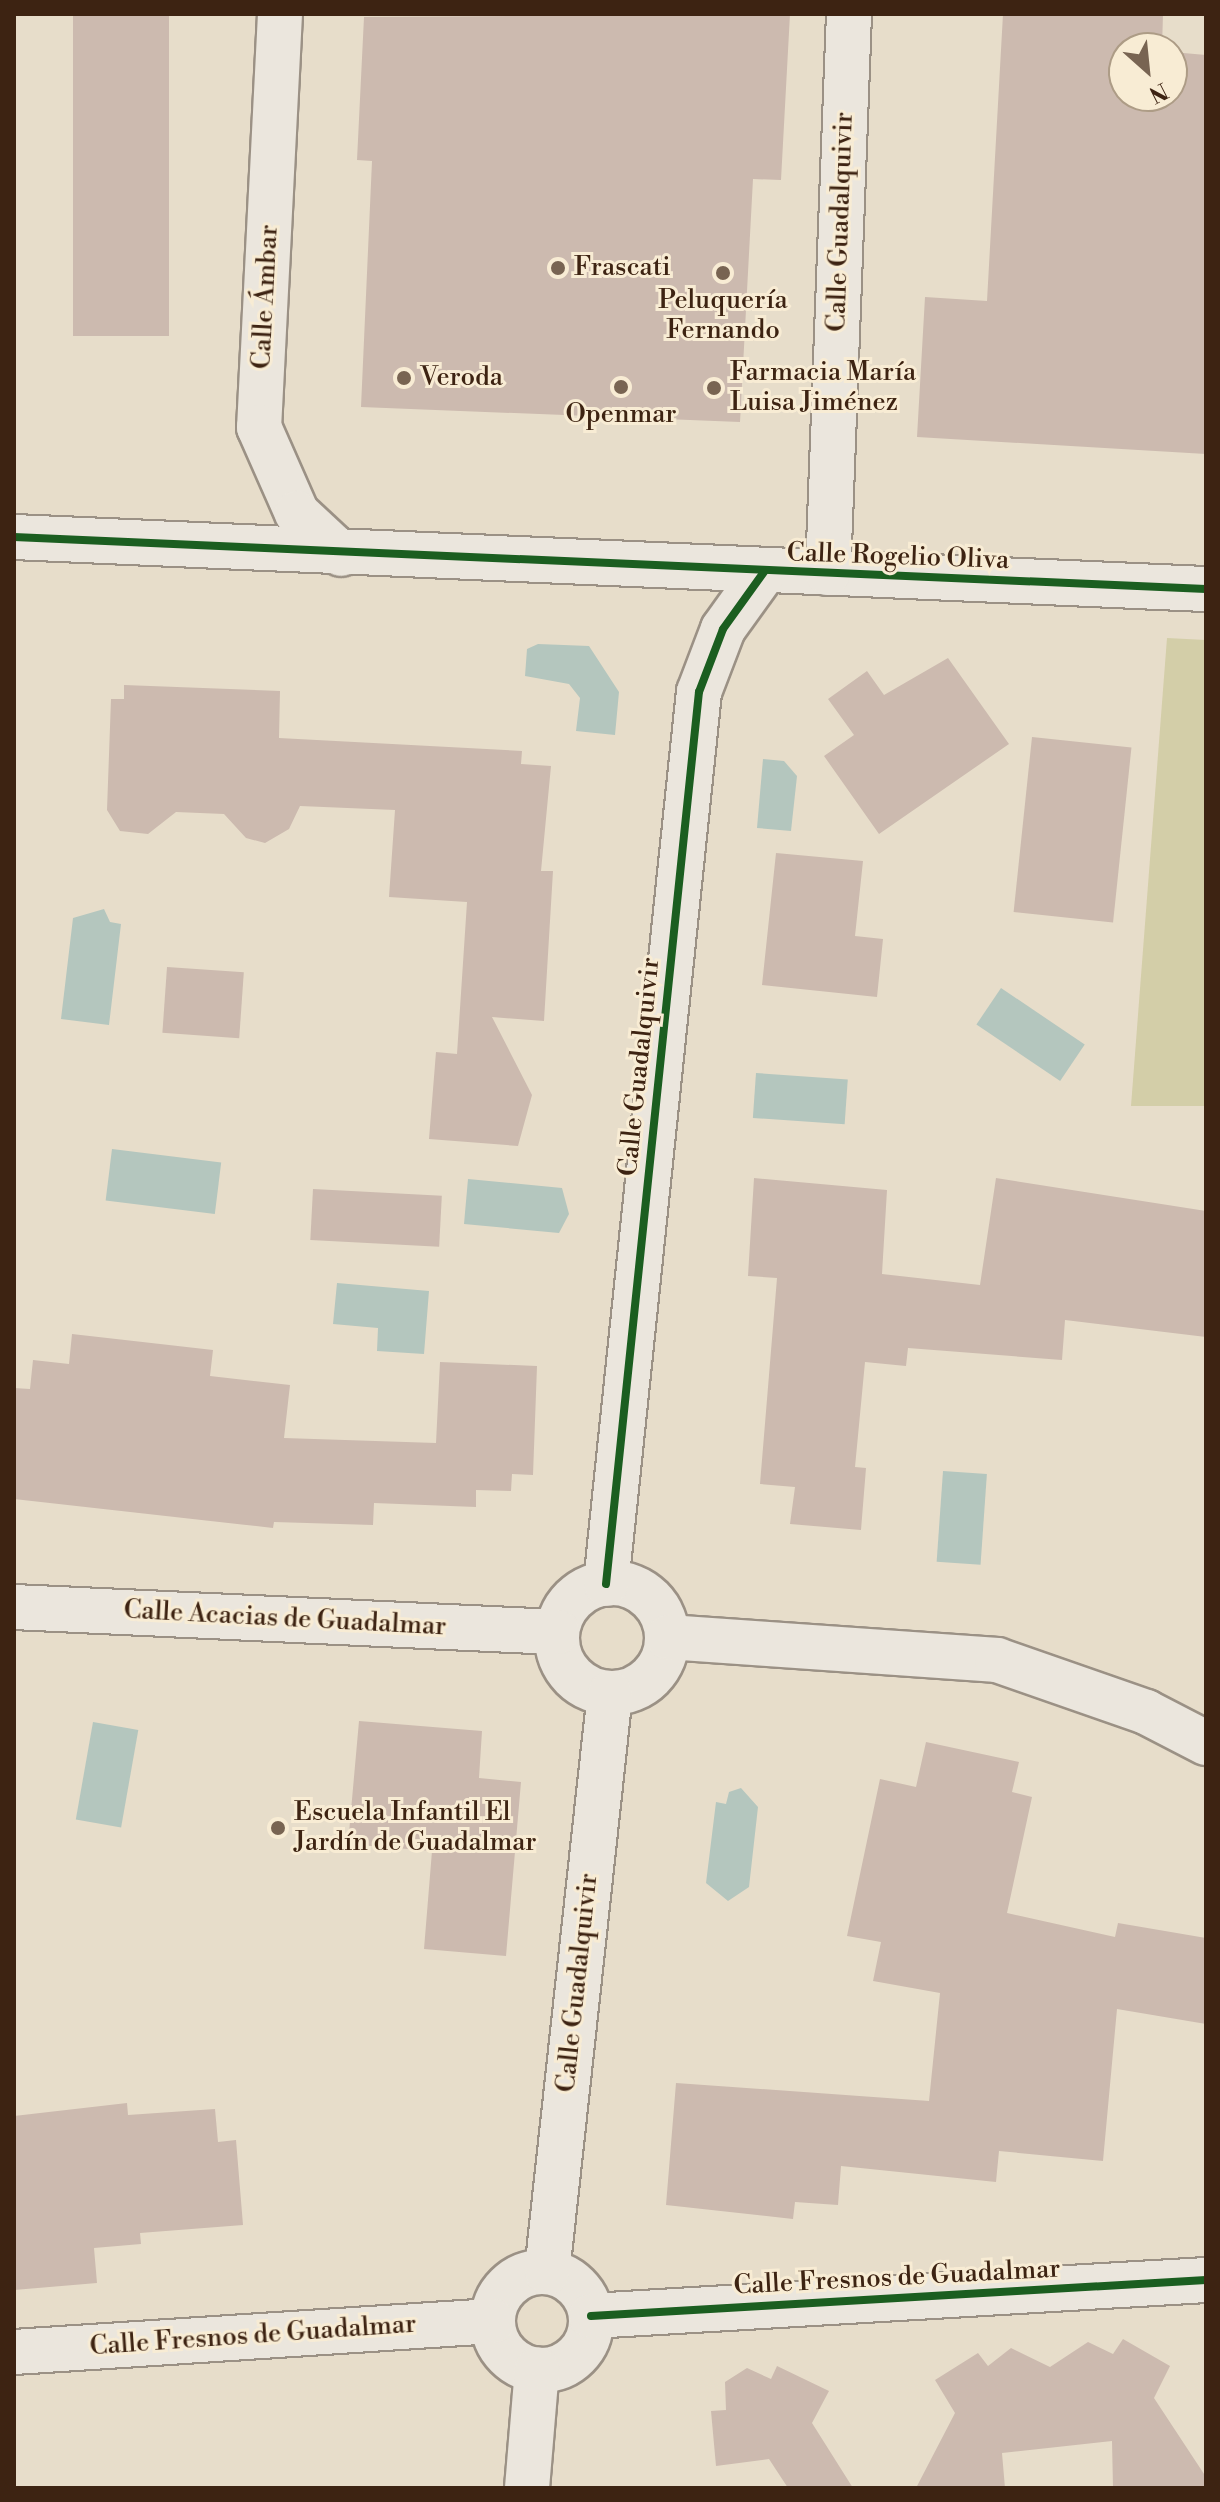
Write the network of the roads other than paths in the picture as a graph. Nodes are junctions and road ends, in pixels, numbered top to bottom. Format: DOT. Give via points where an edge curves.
graph roads {
  1 [pos="280,14"];
  2 [pos="849,14"];
  3 [pos="14,537"];
  4 [pos="341,554"];
  5 [pos="764,572"];
  6 [pos="828,573"];
  7 [pos="1206,589"];
  8 [pos="606,1584"];
  9 [pos="14,1607"];
  10 [pos="557,1632"];
  11 [pos="668,1637"];
  12 [pos="610,1693"];
  13 [pos="1206,1743"];
  14 [pos="547,2272"];
  15 [pos="1206,2280"];
  16 [pos="591,2316"];
  17 [pos="493,2321"];
  18 [pos="14,2352"];
  19 [pos="537,2369"];
  20 [pos="527,2488"];
  1 -- 4 [label="street, Calle Ámbar" via="259,427 297,513"];
  2 -- 6 [label="street, Calle Guadalquivir"];
  3 -- 4 [label="street, Calle Rogelio Oliva"];
  4 -- 5 [label="street, Calle Rogelio Oliva"];
  5 -- 6 [label="street, Calle Rogelio Oliva"];
  5 -- 8 [label="street, Calle Guadalquivir" via="723,629 699,692"];
  6 -- 7 [label="street, Calle Rogelio Oliva"];
  8 -- 10 [label="street" via="573,1599"];
  8 -- 11 [label="street" via="641,1591"];
  9 -- 10 [label="street, Calle Acacias de Guadalmar"];
  10 -- 12 [label="street" via="561,1658 577,1681"];
  11 -- 12 [label="street" via="644,1683"];
  11 -- 13 [label="street" via="997,1660 1146,1712"];
  12 -- 14 [label="street, Calle Guadalquivir"];
  14 -- 16 [label="street" via="581,2291"];
  14 -- 17 [label="street" via="509,2286"];
  15 -- 16 [label="street, Calle Fresnos de Guadalmar"];
  16 -- 19 [label="street" via="586,2344 574,2359"];
  17 -- 18 [label="street, Calle Fresnos de Guadalmar"];
  17 -- 19 [label="street" via="509,2359"];
  19 -- 20 [label="street"];
}
